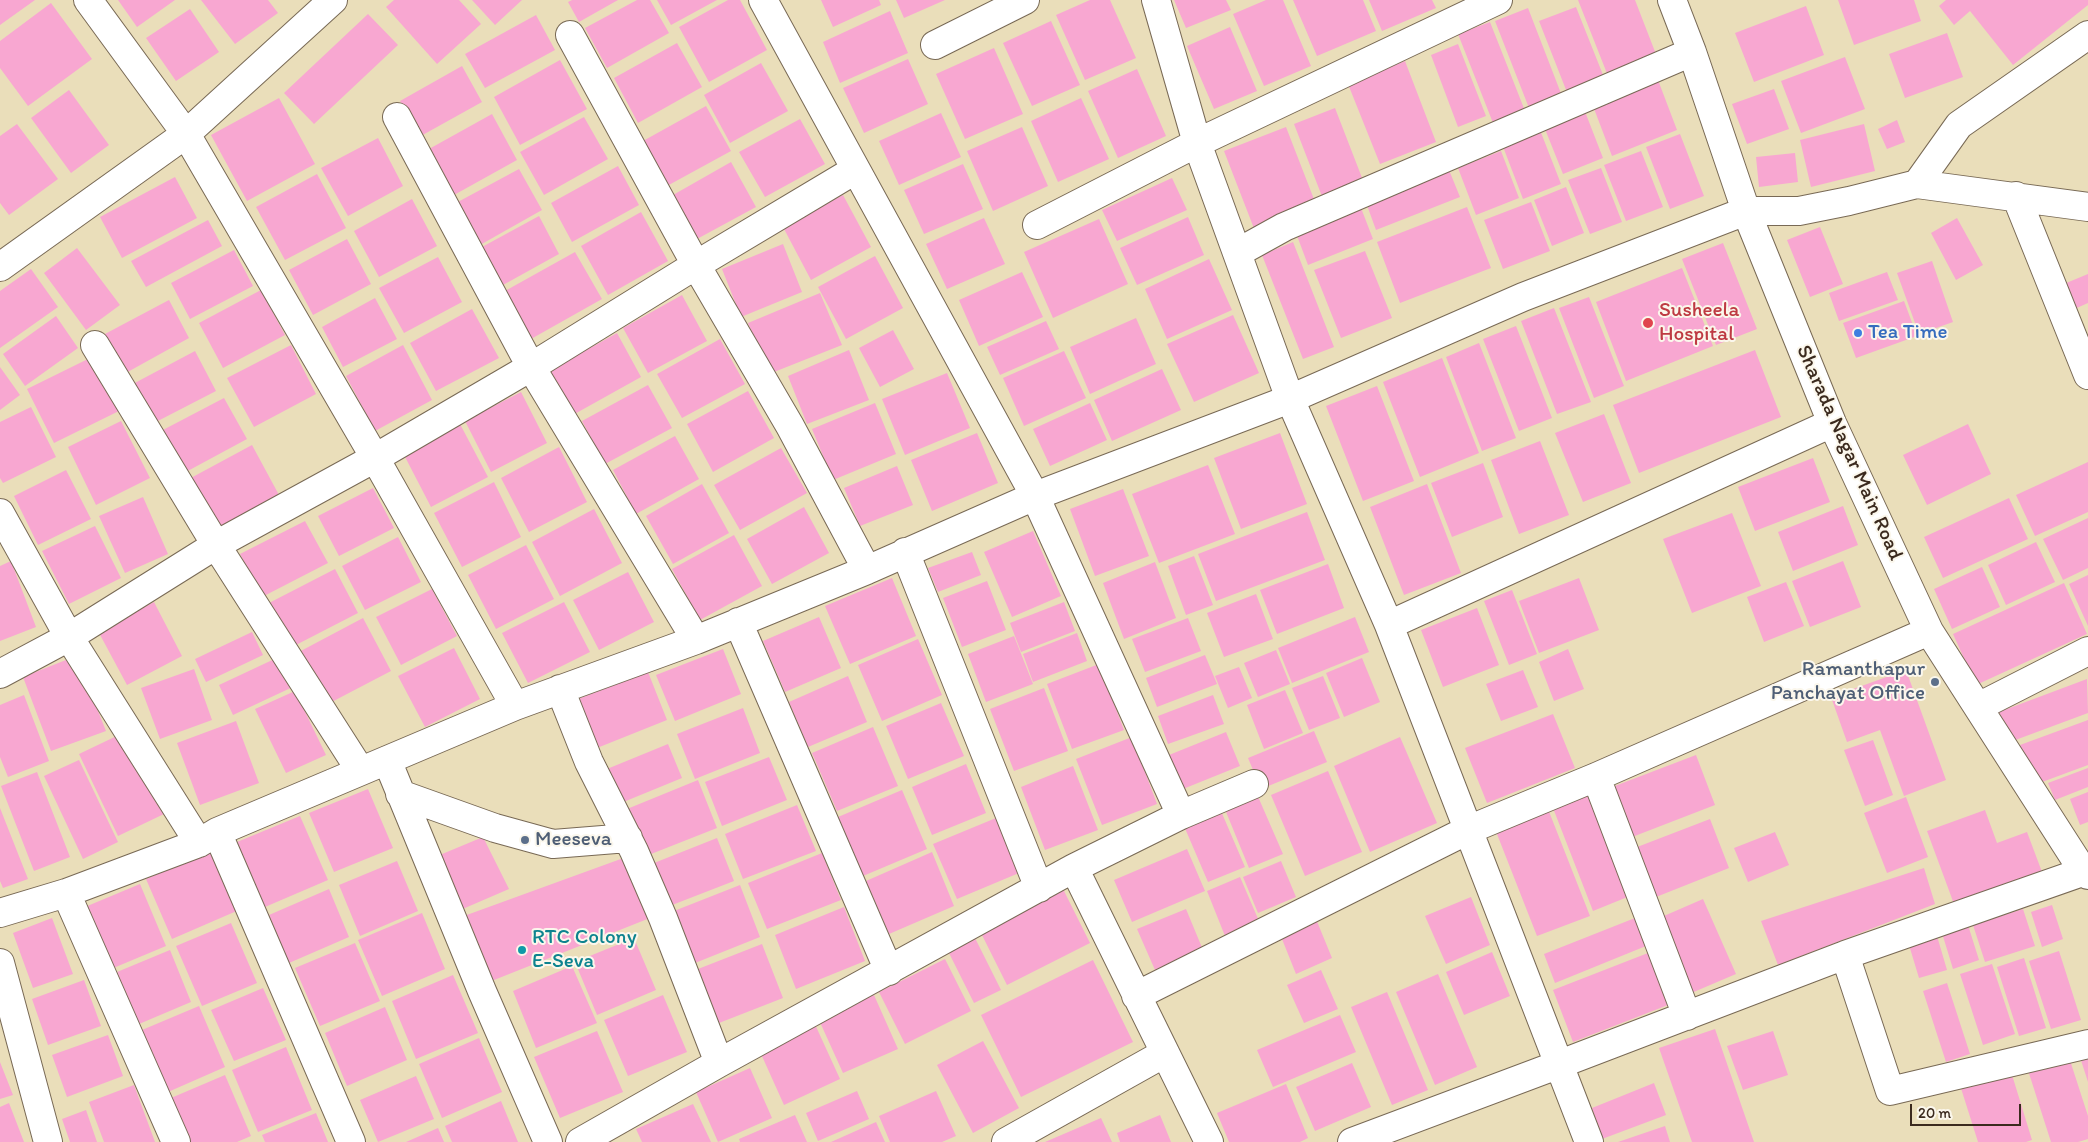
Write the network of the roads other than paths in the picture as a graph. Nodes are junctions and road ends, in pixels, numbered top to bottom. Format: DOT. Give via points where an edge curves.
graph roads {
  1 [pos="88,0"];
  2 [pos="334,0"];
  3 [pos="763,0"];
  4 [pos="1025,0"];
  5 [pos="1156,0"];
  6 [pos="1498,0"];
  7 [pos="1672,0"];
  8 [pos="570,35"];
  9 [pos="2088,35"];
  10 [pos="935,45"];
  11 [pos="1692,52"];
  12 [pos="397,117"];
  13 [pos="186,134"];
  14 [pos="1197,143"];
  15 [pos="855,170"];
  16 [pos="1917,184"];
  17 [pos="2016,196"];
  18 [pos="2088,207"];
  19 [pos="1746,212"];
  20 [pos="1037,225"];
  21 [pos="1236,253"];
  22 [pos="2,261"];
  23 [pos="696,265"];
  24 [pos="95,345"];
  25 [pos="531,367"];
  26 [pos="2088,375"];
  27 [pos="1290,399"];
  28 [pos="1832,423"];
  29 [pos="375,458"];
  30 [pos="1035,496"];
  31 [pos="0,513"];
  32 [pos="216,545"];
  33 [pos="905,552"];
  34 [pos="867,570"];
  35 [pos="738,622"];
  36 [pos="1389,625"];
  37 [pos="1929,631"];
  38 [pos="69,638"];
  39 [pos="696,640"];
  40 [pos="2088,651"];
  41 [pos="0,674"];
  42 [pos="560,689"];
  43 [pos="515,706"];
  44 [pos="1978,707"];
  45 [pos="387,760"];
  46 [pos="360,770"];
  47 [pos="1596,777"];
  48 [pos="1254,784"];
  49 [pos="400,794"];
  50 [pos="1181,815"];
  51 [pos="1468,830"];
  52 [pos="208,838"];
  53 [pos="628,838"];
  54 [pos="1074,868"];
  55 [pos="2086,872"];
  56 [pos="1039,888"];
  57 [pos="66,893"];
  58 [pos="0,913"];
  59 [pos="1845,955"];
  60 [pos="0,963"];
  61 [pos="889,971"];
  62 [pos="1136,996"];
  63 [pos="1687,1016"];
  64 [pos="2088,1044"];
  65 [pos="1166,1052"];
  66 [pos="719,1063"];
  67 [pos="1560,1064"];
  68 [pos="48,1142"];
  69 [pos="176,1142"];
  70 [pos="351,1142"];
  71 [pos="548,1142"];
  72 [pos="580,1142"];
  73 [pos="1006,1142"];
  74 [pos="1209,1142"];
  75 [pos="1352,1142"];
  76 [pos="1589,1142"];
  1 -- 13 [label="street"];
  2 -- 13 [label="street"];
  3 -- 15 [label="street"];
  4 -- 10 [label="street"];
  5 -- 14 [label="street"];
  6 -- 14 [label="street"];
  7 -- 11 [label="street, Sharada Nagar Main Road"];
  8 -- 23 [label="street"];
  9 -- 16 [label="street" via="1959,125"];
  11 -- 19 [label="street, Sharada Nagar Main Road"];
  11 -- 21 [label="street" via="1284,227"];
  12 -- 25 [label="street"];
  13 -- 22 [label="street"];
  13 -- 29 [label="street"];
  14 -- 20 [label="street"];
  14 -- 21 [label="street"];
  15 -- 23 [label="street"];
  15 -- 30 [label="street"];
  16 -- 17 [label="street"];
  16 -- 19 [label="street" via="1799,210"];
  17 -- 18 [label="street"];
  17 -- 26 [label="street"];
  19 -- 27 [label="street" via="1523,297"];
  19 -- 28 [label="street, Sharada Nagar Main Road"];
  21 -- 27 [label="street"];
  23 -- 25 [label="street"];
  23 -- 34 [label="street" via="790,426"];
  24 -- 32 [label="street"];
  25 -- 29 [label="street"];
  25 -- 39 [label="street"];
  27 -- 30 [label="street"];
  27 -- 36 [label="street"];
  28 -- 36 [label="street"];
  28 -- 37 [label="street, Sharada Nagar Main Road"];
  29 -- 32 [label="street"];
  29 -- 43 [label="street"];
  30 -- 33 [label="street"];
  30 -- 50 [label="street"];
  31 -- 38 [label="street"];
  32 -- 38 [label="street"];
  32 -- 46 [label="street"];
  33 -- 34 [label="street"];
  33 -- 56 [label="street"];
  34 -- 35 [label="street"];
  35 -- 39 [label="street"];
  35 -- 61 [label="street"];
  36 -- 51 [label="street"];
  37 -- 44 [label="street, Sharada Nagar Main Road"];
  37 -- 47 [label="street"];
  38 -- 41 [label="street"];
  38 -- 52 [label="street"];
  39 -- 42 [label="street"];
  40 -- 44 [label="street"];
  42 -- 43 [label="street"];
  42 -- 53 [label="street" via="589,762"];
  43 -- 45 [label="street"];
  44 -- 55 [label="street, Sharada Nagar Main Road"];
  45 -- 46 [label="street"];
  45 -- 49 [label="street"];
  46 -- 52 [label="street"];
  47 -- 51 [label="street"];
  47 -- 63 [label="street"];
  48 -- 50 [label="street"];
  49 -- 53 [label="street" via="495,828 553,844"];
  49 -- 71 [label="street"];
  50 -- 54 [label="street"];
  51 -- 62 [label="street"];
  51 -- 67 [label="street"];
  52 -- 57 [label="street"];
  52 -- 70 [label="street"];
  53 -- 66 [label="street"];
  54 -- 56 [label="street"];
  54 -- 62 [label="street"];
  55 -- 59 [label="street"];
  56 -- 61 [label="street"];
  57 -- 58 [label="street"];
  57 -- 69 [label="street"];
  59 -- 63 [label="street"];
  59 -- 64 [label="street" via="1890,1091"];
  60 -- 68 [label="street"];
  61 -- 66 [label="street"];
  62 -- 65 [label="street"];
  63 -- 67 [label="street"];
  65 -- 73 [label="street"];
  65 -- 74 [label="street"];
  66 -- 72 [label="street"];
  67 -- 75 [label="street"];
  67 -- 76 [label="street"];
}
